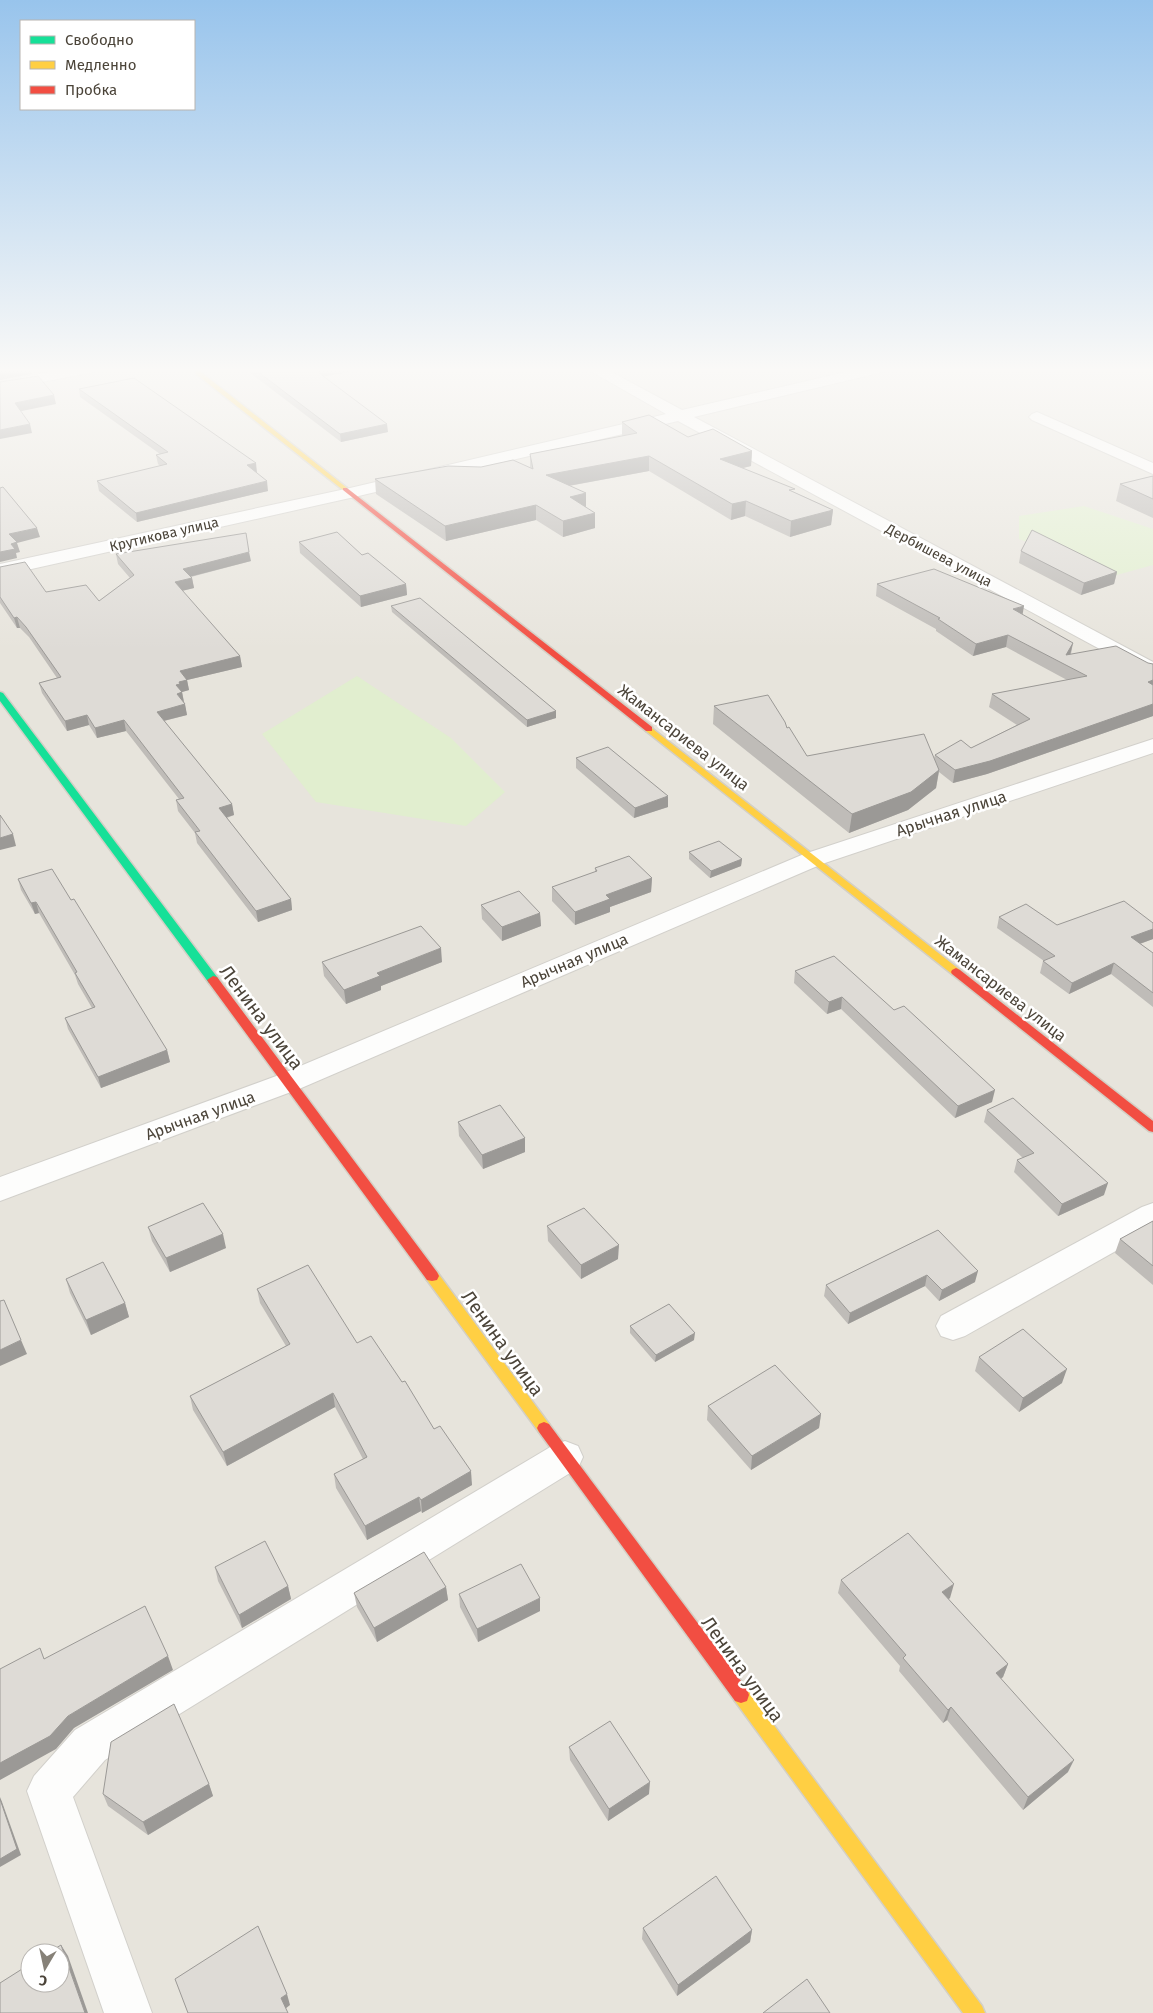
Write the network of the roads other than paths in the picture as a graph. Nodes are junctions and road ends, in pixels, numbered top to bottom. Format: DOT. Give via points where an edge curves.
graph roads {
  1 [pos="311,462"];
  2 [pos="483,462"];
  3 [pos="766,462"];
  4 [pos="1137,462"];
  5 [pos="1153,469"];
  6 [pos="350,493"];
  7 [pos="0,570"];
  8 [pos="1153,670"];
  9 [pos="0,695"];
  10 [pos="1153,746"];
  11 [pos="813,859"];
  12 [pos="289,1082"];
  13 [pos="1153,1128"];
  14 [pos="0,1189"];
  15 [pos="1153,1215"];
  16 [pos="953,1326"];
  17 [pos="565,1457"];
  18 [pos="128,2013"];
  19 [pos="974,2013"];
  1 -- 6 [label="street, Жамансариева улица"];
  2 -- 6 [label="street, Крутикова улица"];
  3 -- 8 [label="street, Дербишева улица"];
  4 -- 5 [label="street"];
  6 -- 7 [label="street, Крутикова улица"];
  6 -- 11 [label="street, Жамансариева улица"];
  9 -- 12 [label="street, Ленина улица"];
  10 -- 11 [label="street, Арычная улица"];
  11 -- 12 [label="street, Арычная улица"];
  11 -- 13 [label="street, Жамансариева улица"];
  12 -- 14 [label="street, Арычная улица"];
  12 -- 17 [label="street, Ленина улица"];
  15 -- 16 [label="street"];
  17 -- 18 [label="street" via="90,1745 49,1791"];
  17 -- 19 [label="street, Ленина улица"];
}
